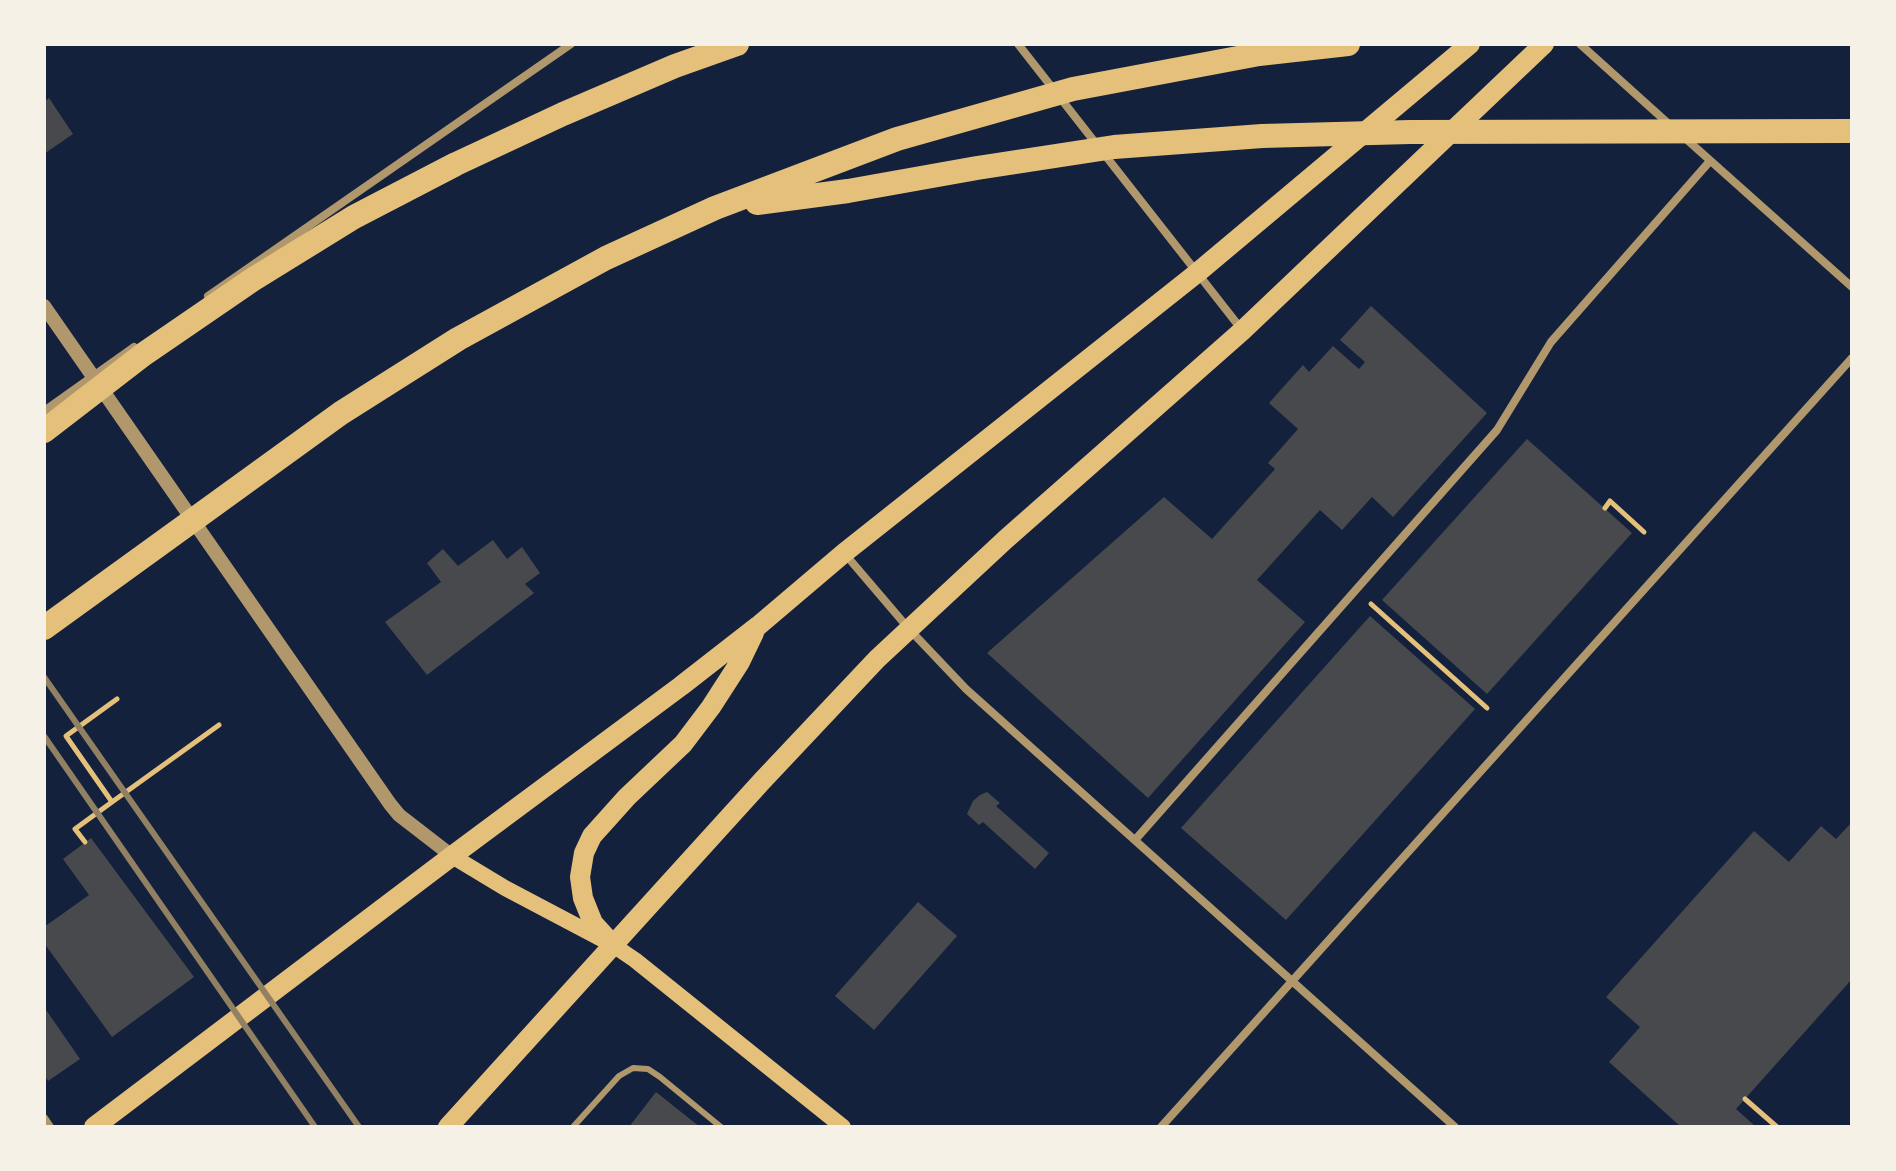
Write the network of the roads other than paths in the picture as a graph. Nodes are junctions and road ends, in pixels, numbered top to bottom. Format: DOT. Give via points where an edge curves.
graph roads {
  1 [pos="571,44"];
  2 [pos="737,44"];
  3 [pos="1018,44"];
  4 [pos="1348,44"];
  5 [pos="1470,44"];
  6 [pos="1544,44"];
  7 [pos="1580,44"];
  8 [pos="1852,131"];
  9 [pos="1710,161"];
  10 [pos="715,208"];
  11 [pos="1197,273"];
  12 [pos="1852,287"];
  13 [pos="196,304"];
  14 [pos="44,306"];
  15 [pos="1242,331"];
  16 [pos="144,340"];
  17 [pos="1852,358"];
  18 [pos="93,376"];
  19 [pos="44,411"];
  20 [pos="44,431"];
  21 [pos="844,553"];
  22 [pos="758,626"];
  23 [pos="44,628"];
  24 [pos="909,629"];
  25 [pos="1135,840"];
  26 [pos="452,856"];
  27 [pos="613,945"];
  28 [pos="1292,981"];
  29 [pos="44,1118"];
  30 [pos="50,1127"];
  31 [pos="94,1127"];
  32 [pos="448,1127"];
  33 [pos="573,1127"];
  34 [pos="721,1127"];
  35 [pos="843,1127"];
  36 [pos="1161,1127"];
  37 [pos="1455,1127"];
  1 -- 13 [label="street"];
  2 -- 20 [label="highway" via="563,114 354,217 144,354"];
  3 -- 11 [label="street"];
  4 -- 10 [label="highway" via="1259,54 1073,89 897,139"];
  5 -- 11 [label="main road"];
  6 -- 15 [label="main road"];
  7 -- 9 [label="street"];
  8 -- 10 [label="highway" via="1262,136 1114,147"];
  9 -- 12 [label="street"];
  9 -- 25 [label="street" via="1551,342 1497,430"];
  10 -- 23 [label="highway" via="606,258 445,347 341,413"];
  11 -- 15 [label="street"];
  11 -- 21 [label="main road"];
  14 -- 18 [label="street"];
  15 -- 24 [label="main road"];
  16 -- 18 [label="street"];
  17 -- 28 [label="street"];
  18 -- 19 [label="street"];
  18 -- 26 [label="street" via="390,804"];
  21 -- 22 [label="main road"];
  21 -- 24 [label="street"];
  22 -- 26 [label="main road"];
  22 -- 27 [label="main road" via="740,662 683,744 627,797 592,836 584,853 583,898 593,923"];
  24 -- 25 [label="street" via="966,689"];
  24 -- 27 [label="main road"];
  25 -- 28 [label="street"];
  26 -- 27 [label="main road"];
  26 -- 31 [label="main road"];
  27 -- 32 [label="main road"];
  27 -- 35 [label="main road"];
  28 -- 36 [label="street"];
  28 -- 37 [label="street"];
  29 -- 30 [label="street"];
  33 -- 34 [label="lane" via="619,1076 633,1068 660,1077"];
}
